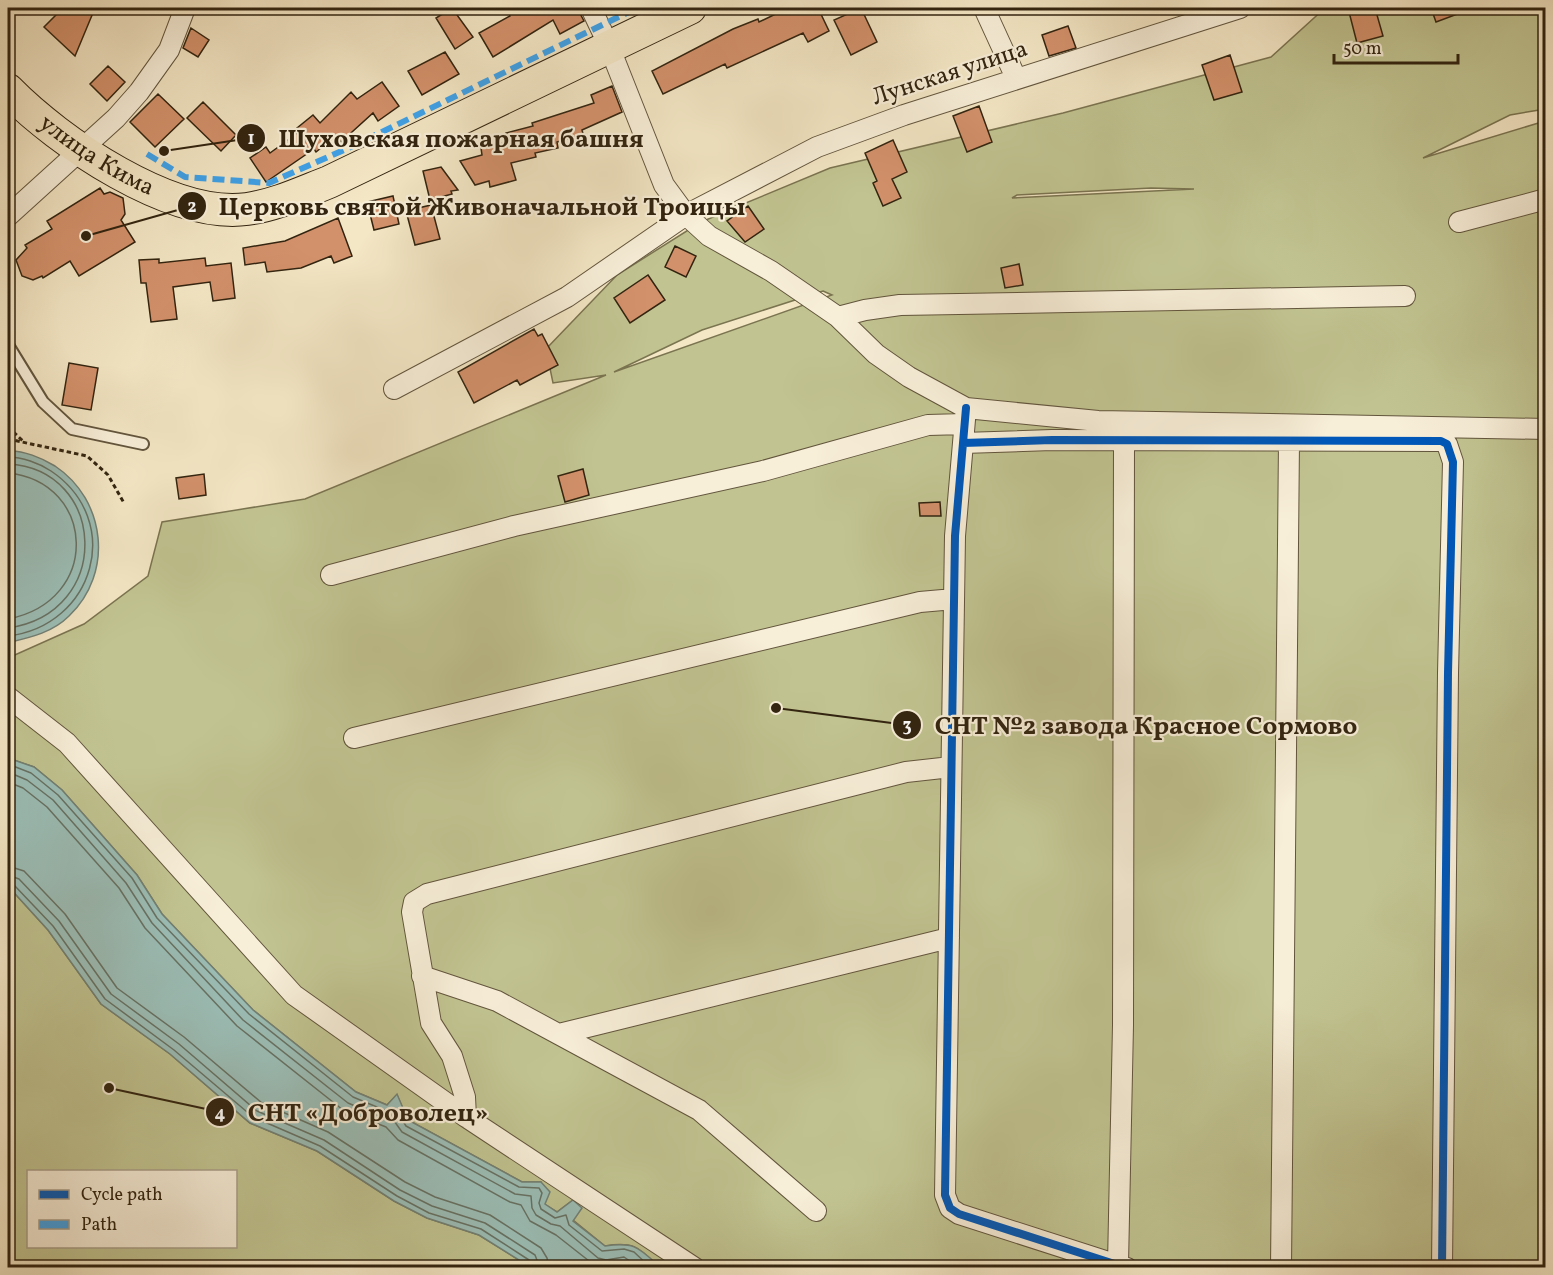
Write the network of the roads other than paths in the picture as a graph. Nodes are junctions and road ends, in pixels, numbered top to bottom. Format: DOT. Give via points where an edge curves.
graph roads {
  1 [pos="185,8"];
  2 [pos="591,8"];
  3 [pos="690,8"];
  4 [pos="984,8"];
  5 [pos="1240,8"];
  6 [pos="609,46"];
  7 [pos="1016,78"];
  8 [pos="8,90"];
  9 [pos="79,149"];
  10 [pos="1545,199"];
  11 [pos="686,215"];
  12 [pos="8,216"];
  13 [pos="1459,222"];
  14 [pos="1405,296"];
  15 [pos="838,317"];
  16 [pos="8,345"];
  17 [pos="394,389"];
  18 [pos="964,425"];
  19 [pos="1545,429"];
  20 [pos="1124,441"];
  21 [pos="1289,441"];
  22 [pos="142,444"];
  23 [pos="331,575"];
  24 [pos="954,599"];
  25 [pos="8,697"];
  26 [pos="354,738"];
  27 [pos="951,768"];
  28 [pos="949,938"];
  29 [pos="422,976"];
  30 [pos="559,1034"];
  31 [pos="466,1117"];
  32 [pos="816,1211"];
  33 [pos="1122,1266"];
  34 [pos="695,1268"];
  35 [pos="1281,1268"];
  36 [pos="1442,1268"];
  1 -- 9 [label="street" via="169,50 139,92 116,118"];
  2 -- 6 [label="street"];
  3 -- 6 [label="main road, улица Кима"];
  4 -- 7 [label="street"];
  5 -- 7 [label="street, Лунская улица"];
  6 -- 9 [label="main road, улица Кима" via="329,182 246,209 214,209 181,202"];
  6 -- 11 [label="street" via="664,185"];
  7 -- 11 [label="street, Лунская улица" via="817,147"];
  8 -- 9 [label="main road, улица Кима"];
  9 -- 12 [label="street"];
  10 -- 13 [label="street"];
  11 -- 15 [label="street" via="709,236 771,271"];
  11 -- 17 [label="street, Лунская улица" via="567,297"];
  14 -- 15 [label="street" via="900,305"];
  15 -- 18 [label="street" via="876,354"];
  16 -- 22 [label="lane" via="43,402 72,429"];
  18 -- 19 [label="street" via="1098,421"];
  18 -- 20 [label="street"];
  18 -- 23 [label="street" via="928,425 763,471 514,526"];
  18 -- 24 [label="street"];
  20 -- 21 [label="street"];
  20 -- 33 [label="street"];
  21 -- 35 [label="street"];
  21 -- 36 [label="street" via="1441,441 1448,444 1451,452"];
  24 -- 26 [label="street" via="920,602"];
  24 -- 27 [label="street"];
  25 -- 31 [label="street" via="67,743 294,994"];
  27 -- 28 [label="street"];
  27 -- 29 [label="street" via="906,772 427,894 414,902 412,912"];
  28 -- 30 [label="street"];
  28 -- 33 [label="street" via="945,1195 950,1208"];
  29 -- 30 [label="street" via="497,1001"];
  29 -- 31 [label="street" via="432,1023 452,1056 462,1087"];
  30 -- 32 [label="street" via="699,1110"];
  31 -- 34 [label="street"];
}
